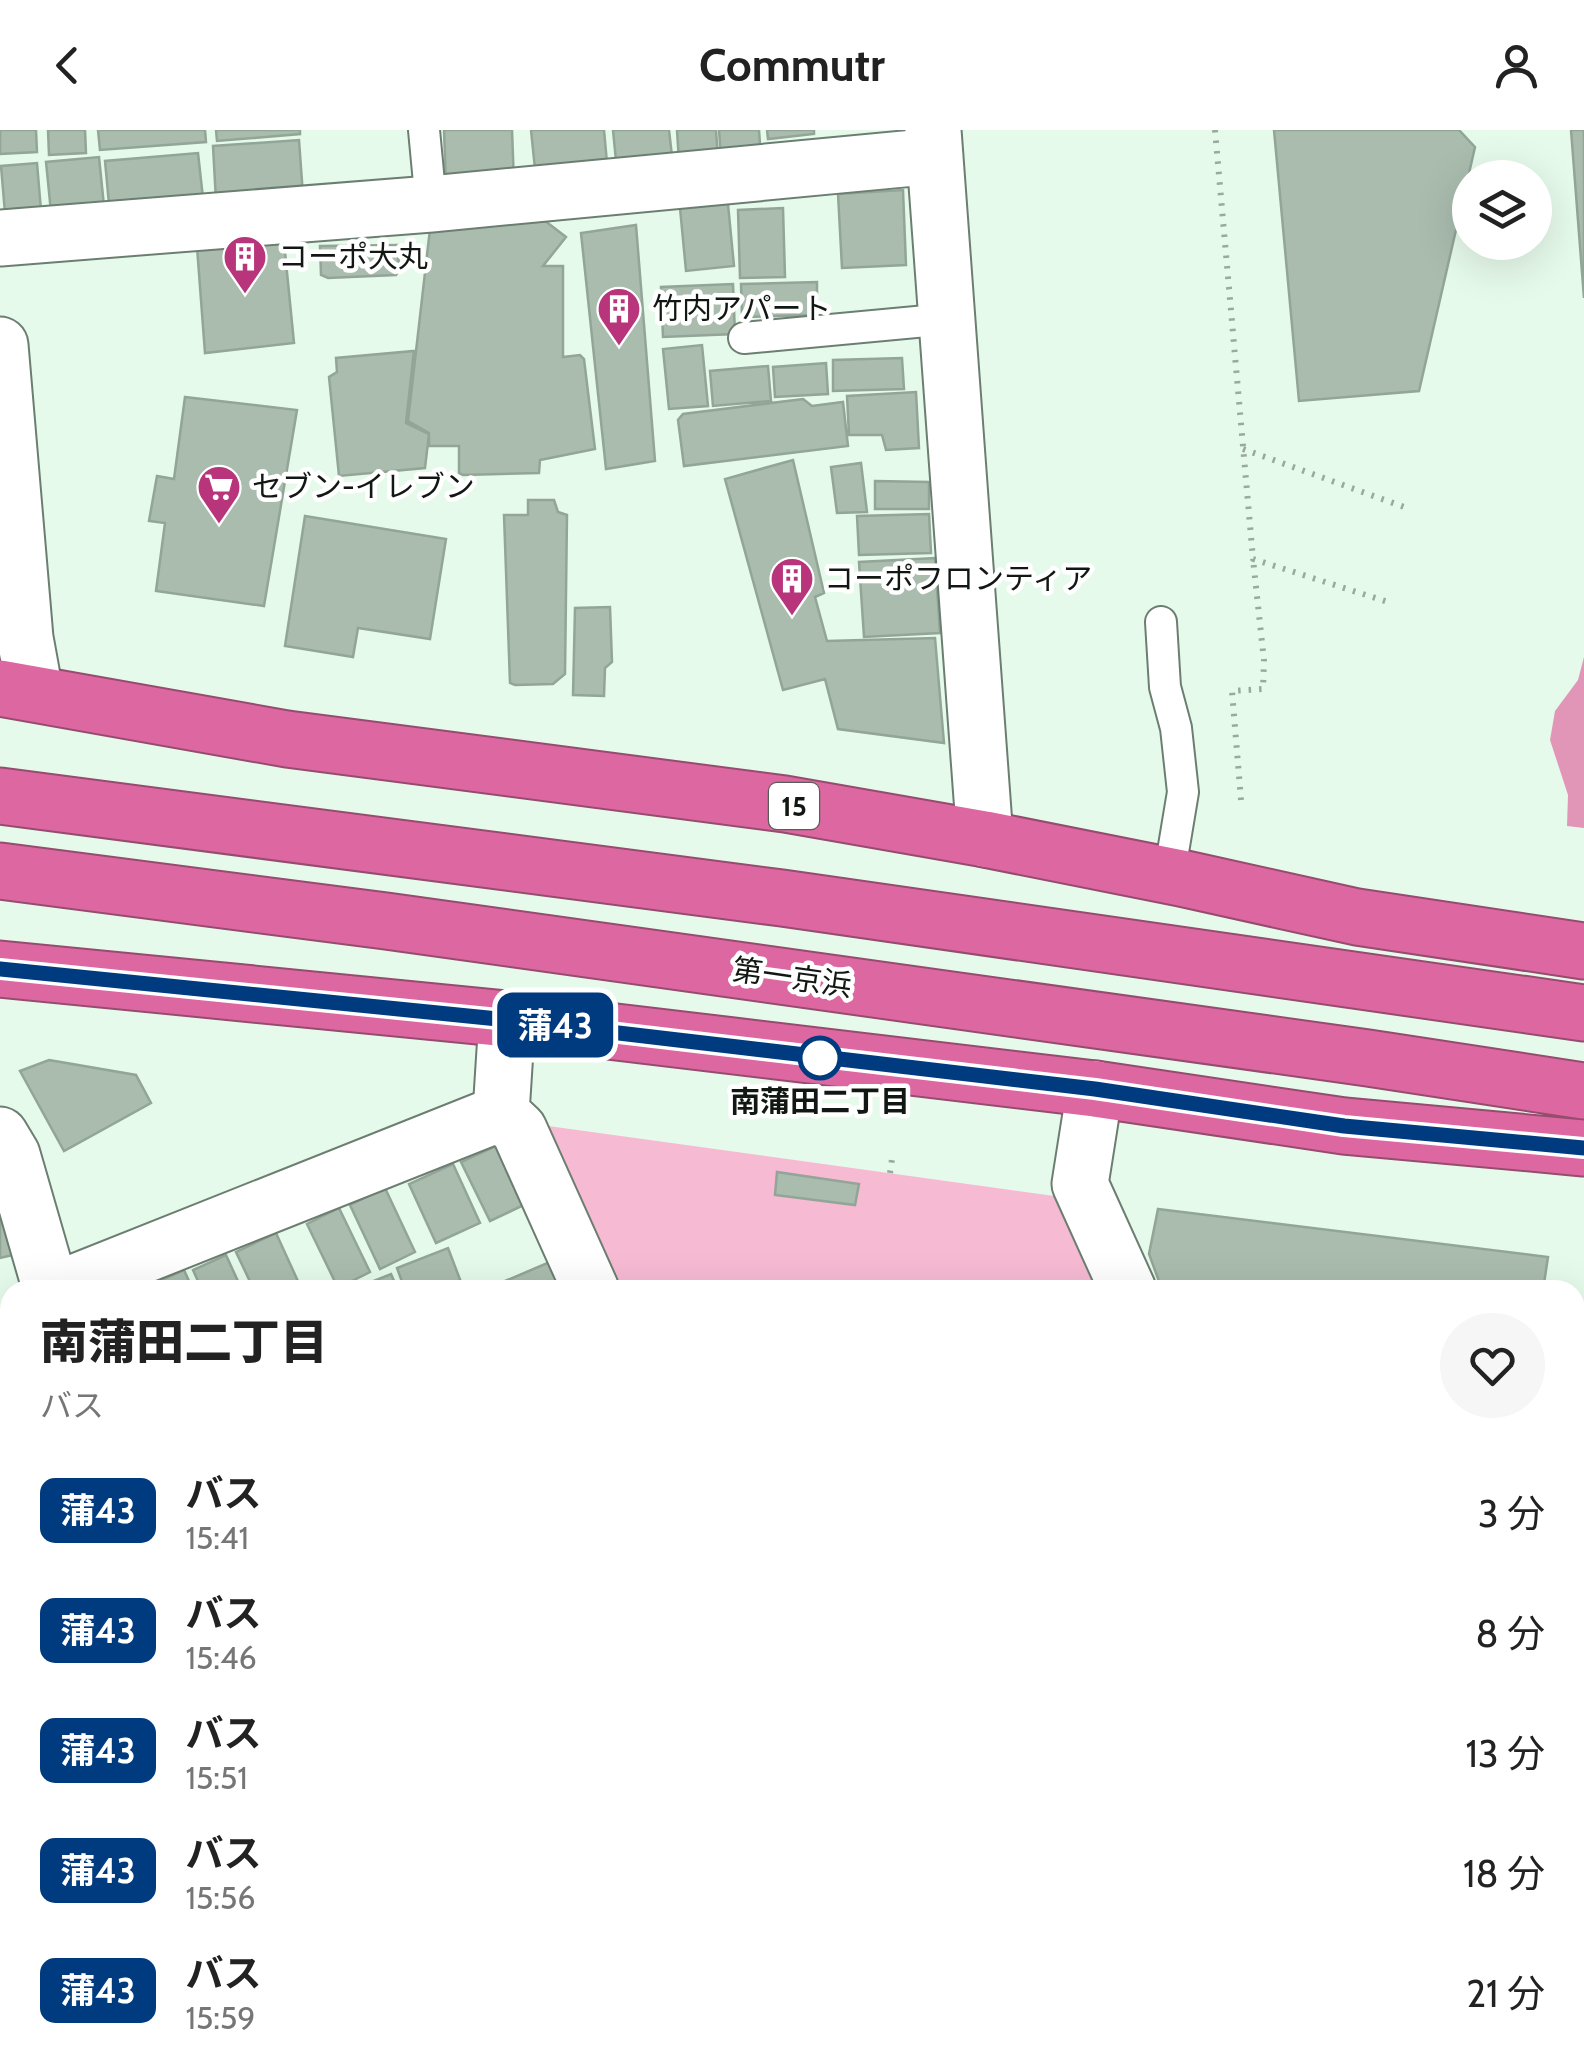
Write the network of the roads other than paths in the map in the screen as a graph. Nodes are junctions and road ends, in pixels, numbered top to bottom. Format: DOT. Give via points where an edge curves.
graph roads {
  1 [pos="424,130"];
  2 [pos="934,143"];
  3 [pos="431,204"];
  4 [pos="0,238"];
  5 [pos="948,318"];
  6 [pos="744,338"];
  7 [pos="0,344"];
  8 [pos="1160,622"];
  9 [pos="18,691"];
  10 [pos="0,796"];
  11 [pos="985,839"];
  12 [pos="0,871"];
  13 [pos="1169,876"];
  14 [pos="1584,951"];
  15 [pos="0,969"];
  16 [pos="1584,1012"];
  17 [pos="508,1020"];
  18 [pos="1095,1089"];
  19 [pos="1584,1091"];
  20 [pos="501,1113"];
  21 [pos="0,1134"];
  22 [pos="1584,1148"];
  23 [pos="50,1280"];
  24 [pos="78,1280"];
  25 [pos="586,1280"];
  26 [pos="1123,1280"];
  1 -- 3 [label="lane"];
  2 -- 3 [label="street"];
  2 -- 5 [label="street"];
  3 -- 4 [label="street"];
  5 -- 6 [label="lane"];
  5 -- 11 [label="street"];
  7 -- 9 [label="street" via="25,638"];
  8 -- 13 [label="lane" via="1164,687 1184,792"];
  9 -- 11 [label="highway, 15" via="287,739 785,804"];
  10 -- 16 [label="highway"];
  11 -- 13 [label="highway, 15"];
  12 -- 19 [label="highway, 第一京浜"];
  13 -- 14 [label="highway, 15" via="1357,917"];
  15 -- 17 [label="highway"];
  17 -- 18 [label="highway"];
  17 -- 20 [label="street"];
  18 -- 22 [label="highway" via="1344,1126"];
  18 -- 26 [label="street" via="1080,1184"];
  20 -- 24 [label="street"];
  20 -- 25 [label="street" via="519,1130"];
  21 -- 23 [label="street"];
}
